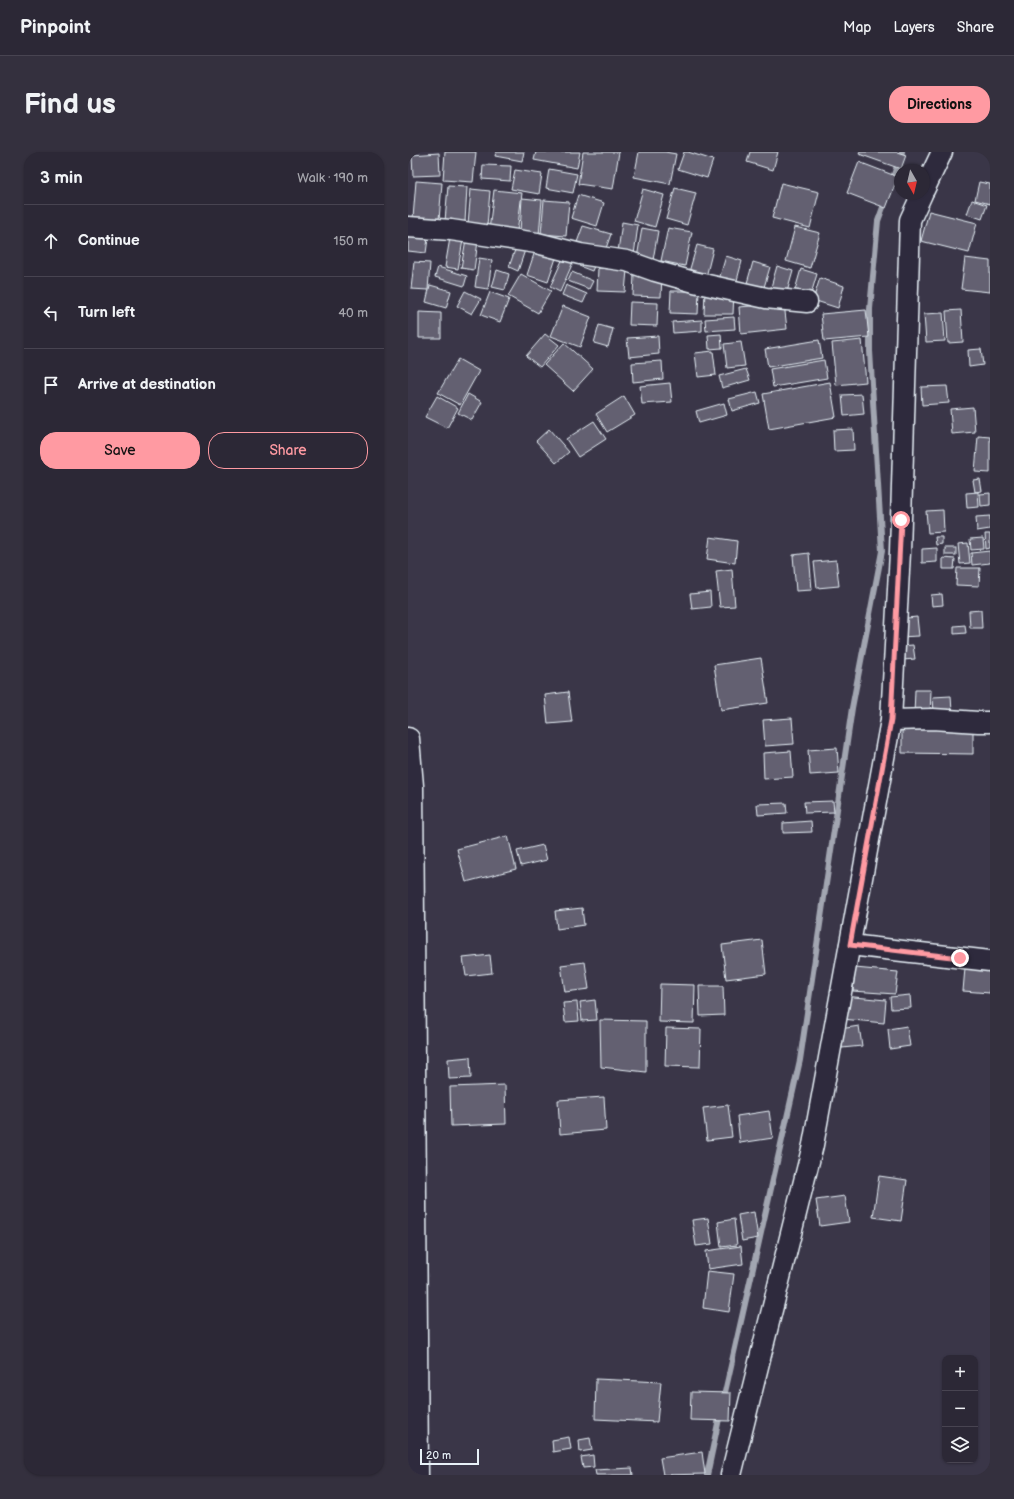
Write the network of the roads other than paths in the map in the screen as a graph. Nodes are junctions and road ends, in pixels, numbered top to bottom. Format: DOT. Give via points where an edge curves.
graph roads {
  1 [pos="942,152"];
  2 [pos="930,177"];
  3 [pos="919,200"];
  4 [pos="408,227"];
  5 [pos="807,302"];
  6 [pos="891,720"];
  7 [pos="990,722"];
  8 [pos="408,739"];
  9 [pos="850,945"];
  10 [pos="990,961"];
  11 [pos="417,1475"];
  12 [pos="731,1475"];
  1 -- 2 [label="street"];
  3 -- 6 [label="street" via="910,220 900,552"];
  4 -- 5 [label="street" via="451,230 537,243 580,254 627,261 702,284 766,298"];
  6 -- 7 [label="street"];
  6 -- 9 [label="street"];
  8 -- 11 [label="main road" via="412,786"];
  9 -- 10 [label="street"];
  9 -- 12 [label="street" via="813,1146"];
}
